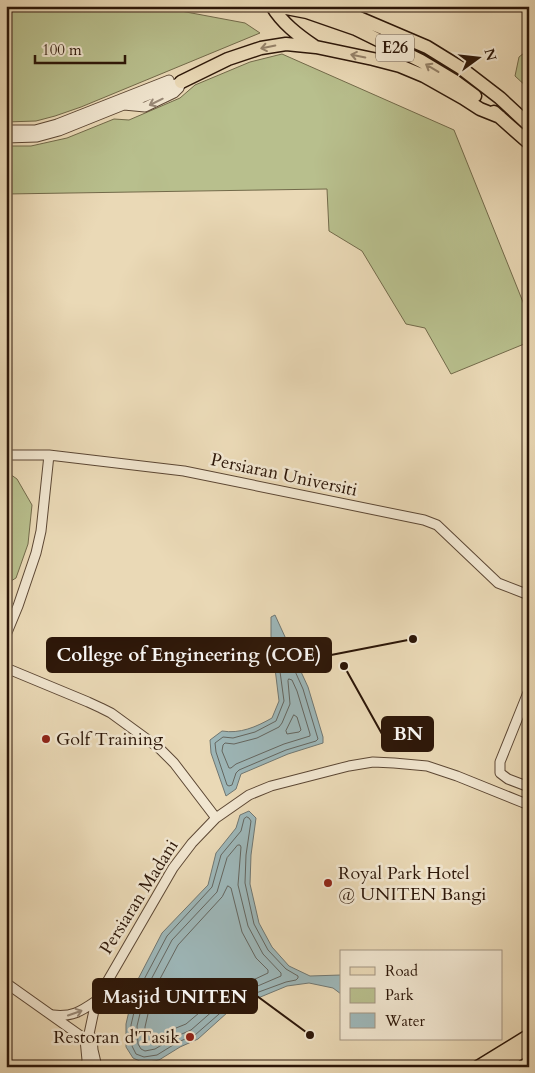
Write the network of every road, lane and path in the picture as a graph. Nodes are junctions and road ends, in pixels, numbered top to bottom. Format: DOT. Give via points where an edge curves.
graph roads {
  1 [pos="272,6"];
  2 [pos="276,6"];
  3 [pos="326,6"];
  4 [pos="346,6"];
  5 [pos="378,26"];
  6 [pos="316,47"];
  7 [pos="181,82"];
  8 [pos="500,117"];
  9 [pos="529,125"];
  10 [pos="6,130"];
  11 [pos="6,138"];
  12 [pos="529,143"];
  13 [pos="6,455"];
  14 [pos="34,455"];
  15 [pos="49,456"];
  16 [pos="66,457"];
  17 [pos="47,473"];
  18 [pos="529,595"];
  19 [pos="6,635"];
  20 [pos="6,668"];
  21 [pos="529,690"];
  22 [pos="529,787"];
  23 [pos="529,805"];
  24 [pos="216,818"];
  25 [pos="6,983"];
  26 [pos="96,1000"];
  27 [pos="52,1015"];
  28 [pos="529,1035"];
  29 [pos="89,1037"];
  30 [pos="529,1048"];
  31 [pos="86,1067"];
  32 [pos="97,1067"];
  33 [pos="477,1067"];
  34 [pos="498,1067"];
  1 -- 6 [label="highway" via="302,38"];
  8 -- 2 [label="highway, E26, one-way" via="464,88 421,61 356,29 306,12"];
  3 -- 5 [label="highway, E26"];
  4 -- 5 [label="highway"];
  5 -- 9 [label="highway, E26" via="427,47 461,68"];
  6 -- 7 [label="highway, one-way" via="286,44 261,48 228,59"];
  8 -- 6 [label="highway, one-way" via="424,76 373,59"];
  7 -- 10 [label="street" via="173,78 57,124 35,130"];
  7 -- 11 [label="street, one-way" via="174,93 145,107 123,105 59,131 37,137"];
  8 -- 12 [label="highway, E26"];
  13 -- 14 [label="street, Persiaran Universiti"];
  14 -- 15 [label="street, Persiaran Universiti"];
  14 -- 17 [label="street" via="42,461"];
  15 -- 16 [label="street, Persiaran Universiti"];
  15 -- 17 [label="street"];
  16 -- 17 [label="street"];
  16 -- 18 [label="street, Persiaran Universiti" via="184,471 424,520 437,525 498,583"];
  17 -- 19 [label="street" via="36,553"];
  20 -- 24 [label="street" via="101,708 159,748"];
  21 -- 22 [label="street" via="500,762 500,773"];
  23 -- 24 [label="street, Persiaran Madani" via="427,766 373,762 271,786 249,795"];
  24 -- 26 [label="street, Persiaran Madani" via="173,868"];
  25 -- 27 [label="street"];
  27 -- 26 [label="street, one-way" via="75,1014"];
  26 -- 29 [label="street"];
  27 -- 29 [label="street"];
  28 -- 33 [label="main road"];
  29 -- 31 [label="street"];
  29 -- 32 [label="street"];
  30 -- 34 [label="main road"];
}
